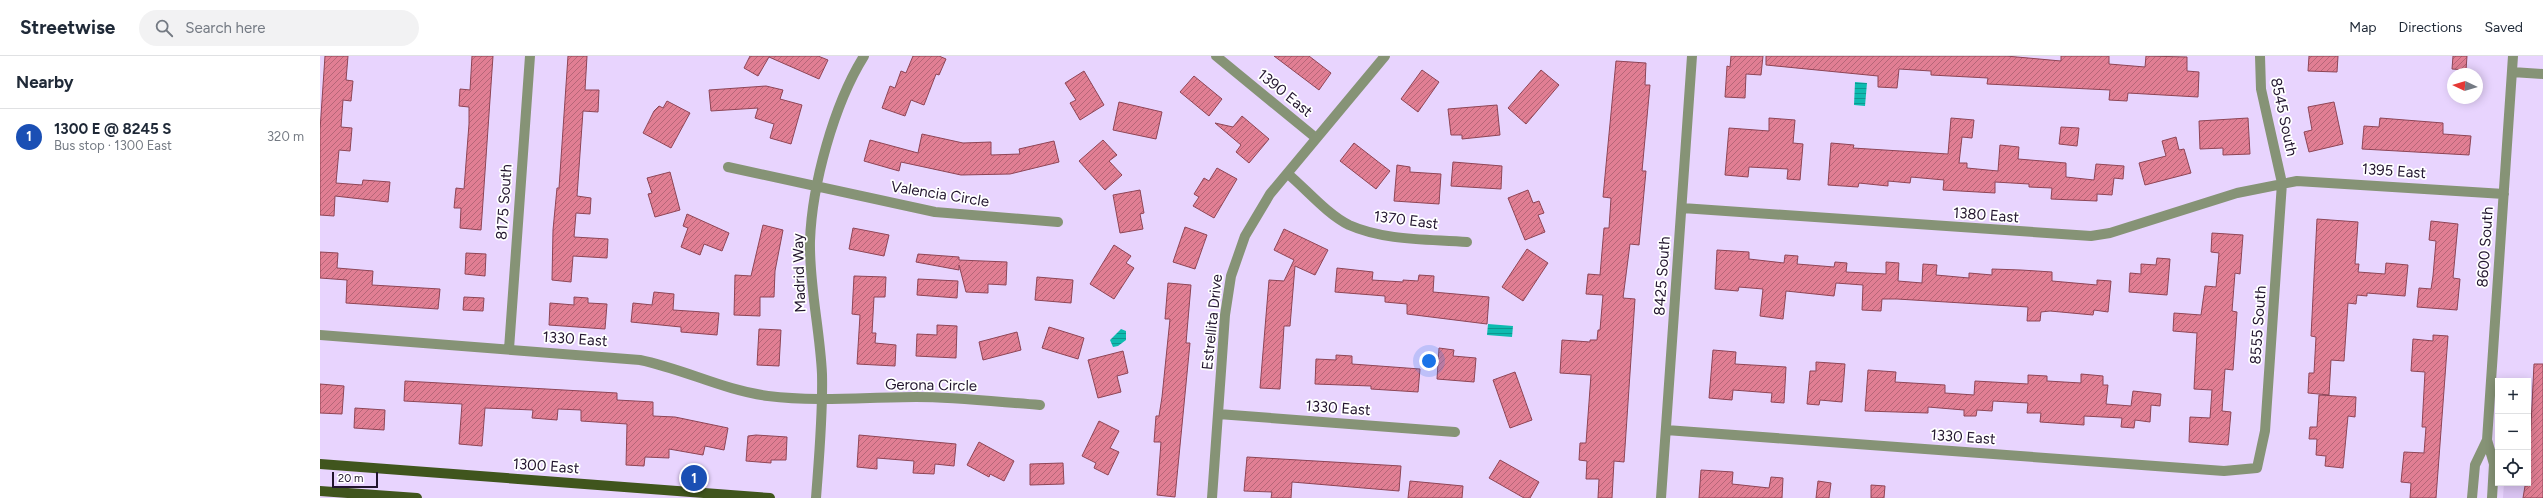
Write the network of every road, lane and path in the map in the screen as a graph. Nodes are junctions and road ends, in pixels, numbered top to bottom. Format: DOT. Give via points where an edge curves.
graph roads {
  1 [pos="530,56"];
  2 [pos="864,56"];
  3 [pos="1216,56"];
  4 [pos="1385,56"];
  5 [pos="1692,56"];
  6 [pos="2260,56"];
  7 [pos="2513,56"];
  8 [pos="2512,72"];
  9 [pos="2543,74"];
  10 [pos="1316,138"];
  11 [pos="728,167"];
  12 [pos="1288,174"];
  13 [pos="2282,183"];
  14 [pos="819,185"];
  15 [pos="2504,194"];
  16 [pos="1682,208"];
  17 [pos="1058,222"];
  18 [pos="1467,242"];
  19 [pos="320,335"];
  20 [pos="509,350"];
  21 [pos="822,398"];
  22 [pos="1040,405"];
  23 [pos="1218,414"];
  24 [pos="1666,430"];
  25 [pos="1455,432"];
  26 [pos="2487,440"];
  27 [pos="320,464"];
  28 [pos="2257,468"];
  29 [pos="320,491"];
  30 [pos="417,498"];
  31 [pos="770,498"];
  32 [pos="816,498"];
  33 [pos="1212,498"];
  34 [pos="1661,498"];
  35 [pos="2472,498"];
  36 [pos="2492,498"];
  1 -- 20 [label="street, 8175 South"];
  2 -- 14 [label="street, Madrid Way" via="844,94 825,155"];
  3 -- 10 [label="street, 1390 East"];
  4 -- 10 [label="street, Estrellita Drive"];
  5 -- 16 [label="street, 8425 South"];
  6 -- 13 [label="street, 8545 South" via="2261,89"];
  7 -- 8 [label="street, 8600 South"];
  8 -- 9 [label="street"];
  8 -- 15 [label="street, 8600 South"];
  10 -- 12 [label="street, Estrellita Drive"];
  11 -- 14 [label="street, Valencia Circle"];
  12 -- 18 [label="street, 1370 East" via="1349,224 1395,237"];
  12 -- 23 [label="street, Estrellita Drive" via="1256,215 1245,236 1231,276 1225,315"];
  13 -- 15 [label="street, 1395 East" via="2318,181"];
  13 -- 16 [label="street, 1380 East" via="2237,193 2110,233 2091,236"];
  13 -- 28 [label="street, 8555 South" via="2265,431"];
  14 -- 17 [label="street, Valencia Circle" via="935,212"];
  14 -- 21 [label="street, Madrid Way" via="810,241"];
  15 -- 26 [label="street, 8600 South"];
  16 -- 24 [label="street, 8425 South"];
  19 -- 20 [label="street, 1330 East"];
  20 -- 21 [label="street, 1330 East" via="640,360 744,392 769,396"];
  21 -- 22 [label="street, Gerona Circle" via="916,397"];
  21 -- 32 [label="street, Madrid Way"];
  23 -- 25 [label="street, 1330 East"];
  23 -- 33 [label="street, Estrellita Drive"];
  24 -- 28 [label="street, 1330 East" via="2224,471"];
  24 -- 34 [label="street, 8425 South"];
  26 -- 35 [label="street, 8600 South" via="2475,465"];
  26 -- 36 [label="street, 8600 South" via="2494,464"];
  27 -- 31 [label="main road, 1300 East"];
  29 -- 30 [label="main road"];
}
